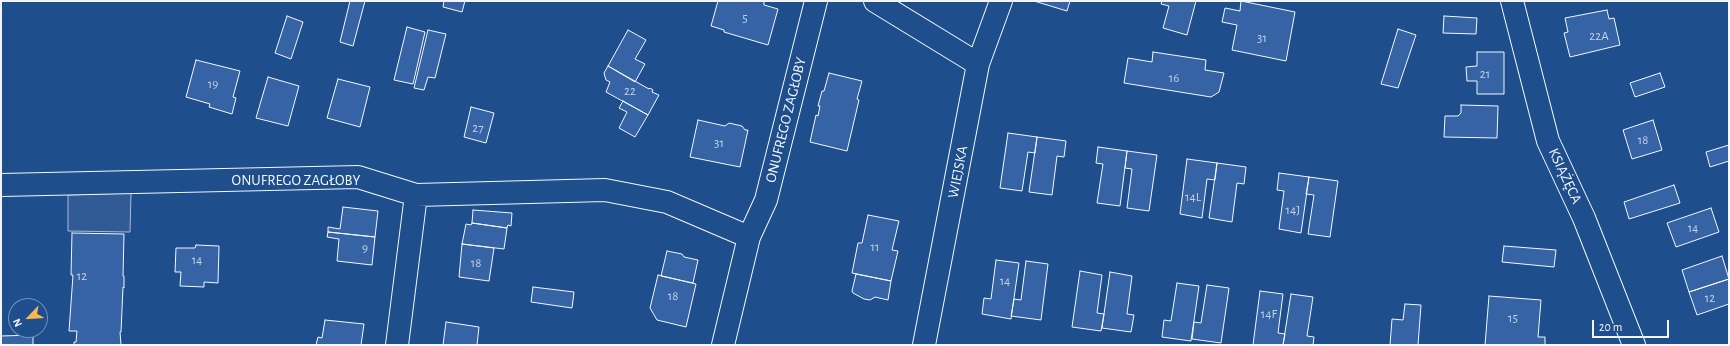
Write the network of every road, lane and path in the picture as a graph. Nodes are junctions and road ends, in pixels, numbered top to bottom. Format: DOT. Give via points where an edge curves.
graph roads {
  1 [pos="816,1"];
  2 [pos="875,1"];
  3 [pos="1001,1"];
  4 [pos="1512,1"];
  5 [pos="978,64"];
  6 [pos="1,185"];
  7 [pos="416,195"];
  8 [pos="749,237"];
  9 [pos="397,345"];
  10 [pos="723,345"];
  11 [pos="924,345"];
  12 [pos="1634,345"];
  1 -- 8 [label="street, ONUFREGO ZAGŁOBY" via="766,200"];
  2 -- 5 [label="street"];
  3 -- 5 [label="street, WIEJSKA"];
  4 -- 12 [label="street, KSIĄŻĘCA" via="1548,141 1584,218"];
  5 -- 11 [label="street, WIEJSKA"];
  6 -- 7 [label="street, ONUFREGO ZAGŁOBY" via="358,177"];
  7 -- 8 [label="street, ONUFREGO ZAGŁOBY" via="605,190 667,202"];
  7 -- 9 [label="street"];
  8 -- 10 [label="street, ONUFREGO ZAGŁOBY"];
}
